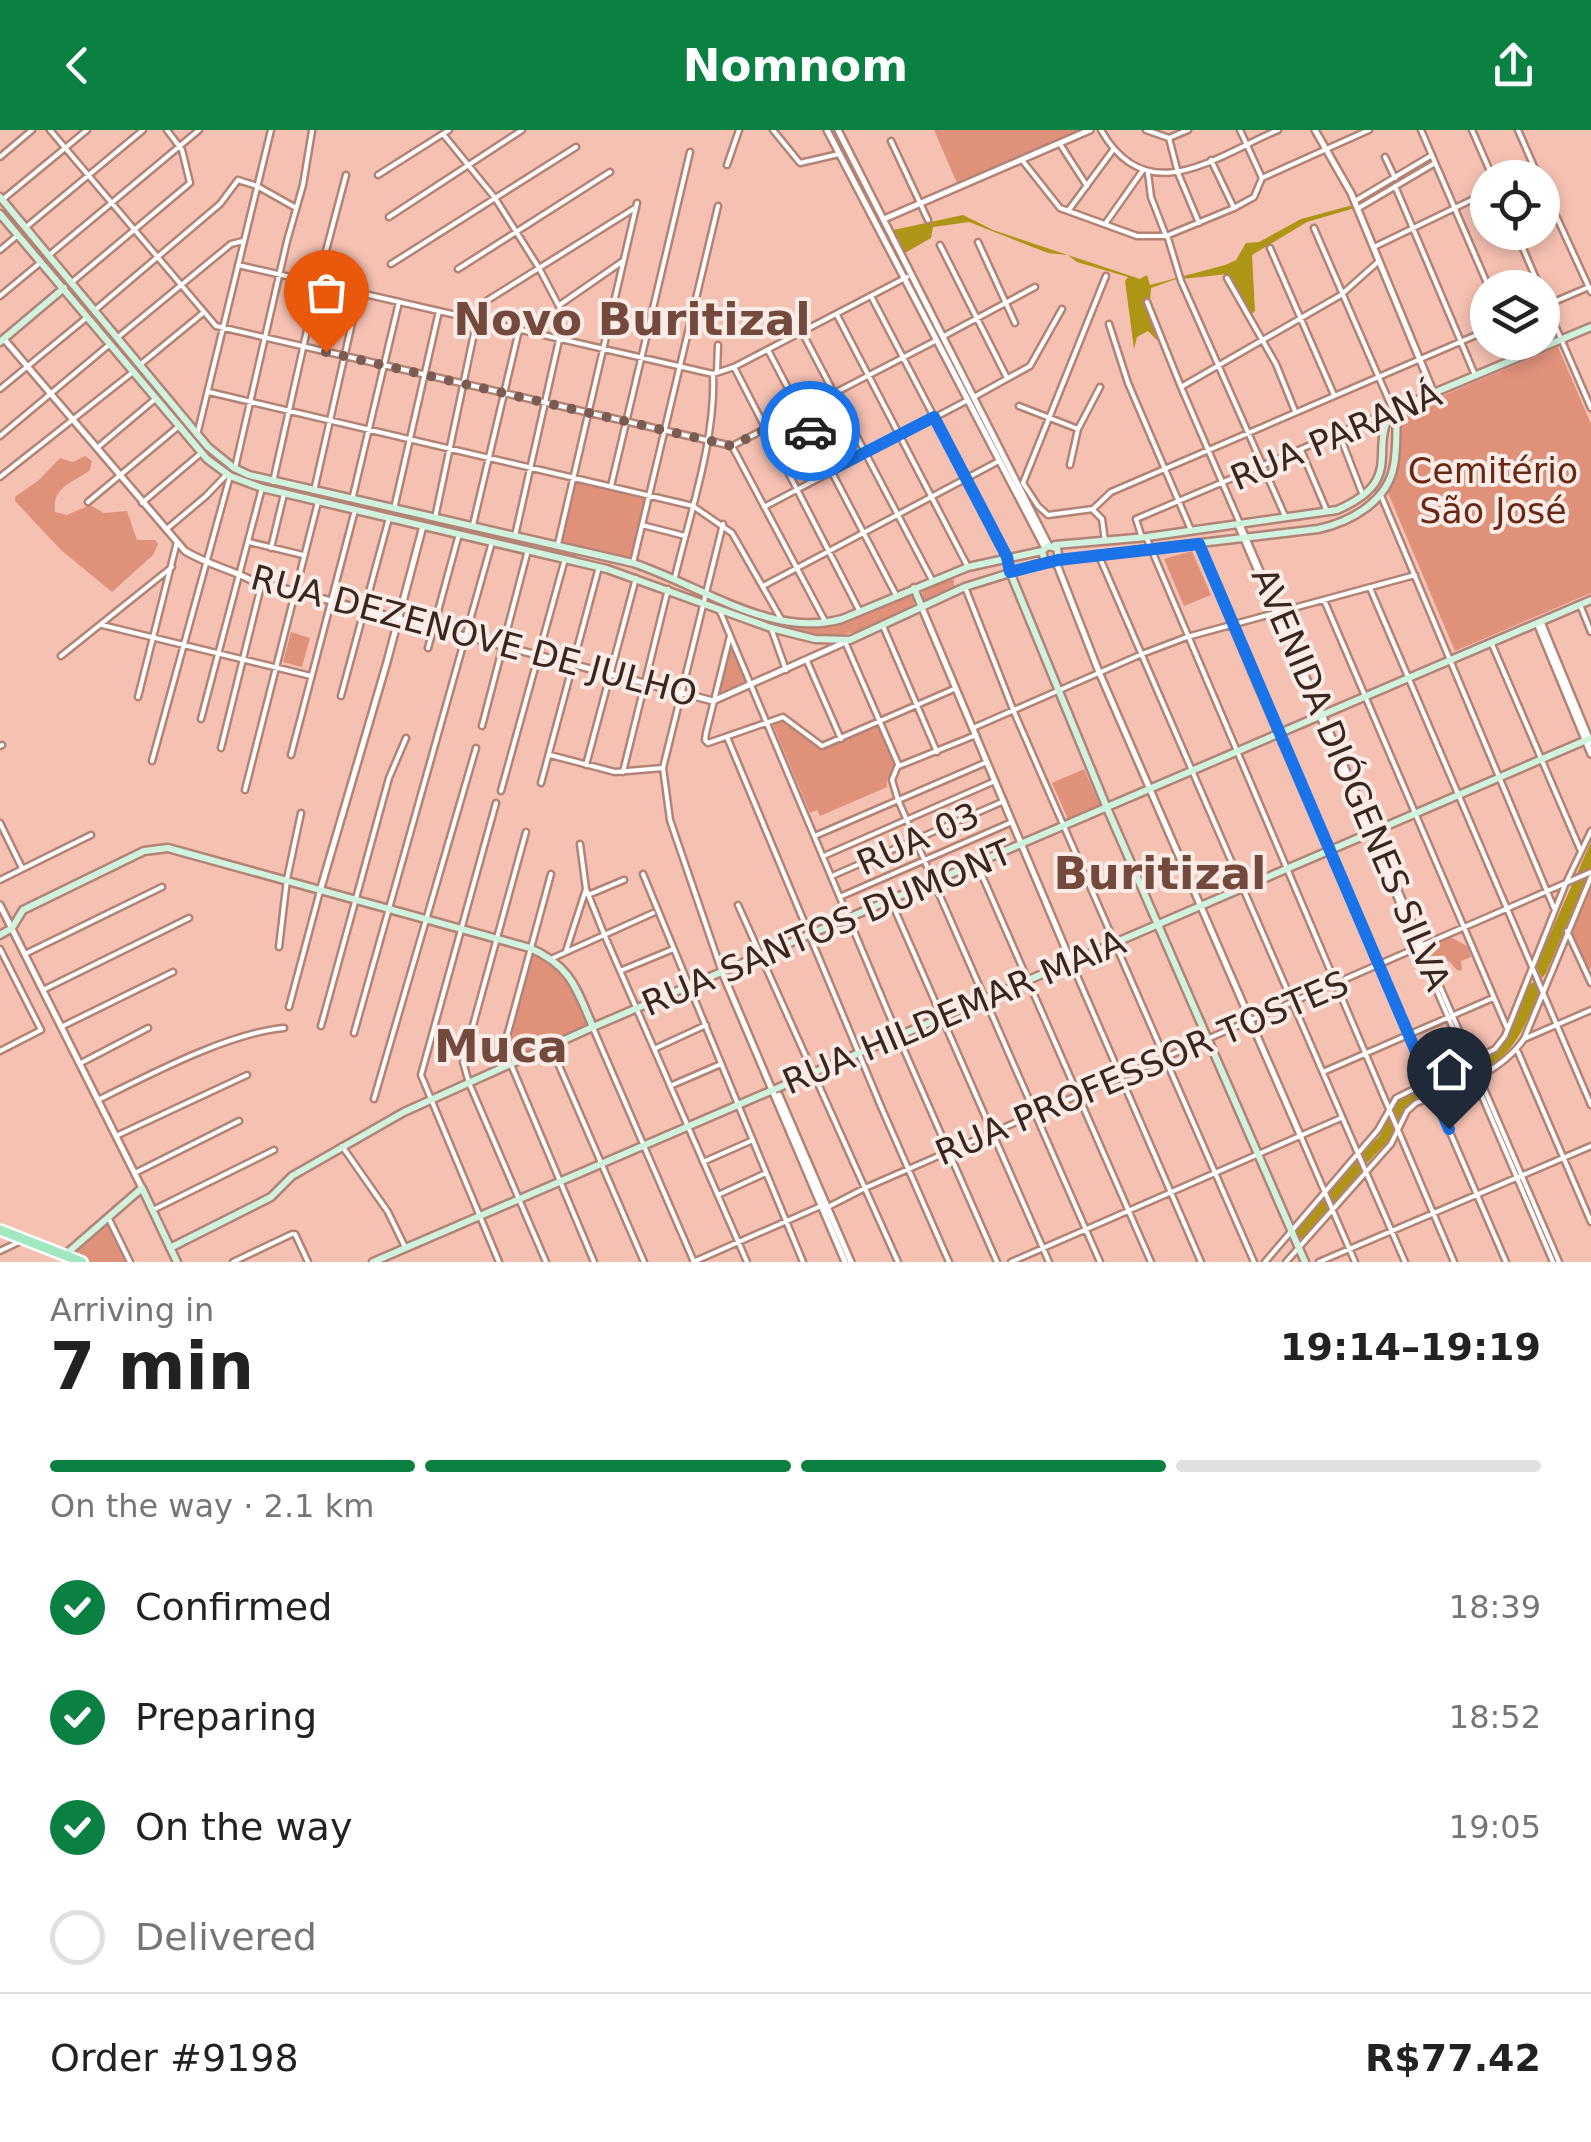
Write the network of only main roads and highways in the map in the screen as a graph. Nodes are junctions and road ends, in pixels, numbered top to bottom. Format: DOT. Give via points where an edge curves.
graph roads {
  1 [pos="1,199"];
  2 [pos="0,214"];
  3 [pos="44,259"];
  4 [pos="67,285"];
  5 [pos="1591,327"];
  6 [pos="1,338"];
  7 [pos="114,341"];
  8 [pos="159,395"];
  9 [pos="1393,410"];
  10 [pos="230,472"];
  11 [pos="1375,484"];
  12 [pos="290,492"];
  13 [pos="1380,493"];
  14 [pos="1047,547"];
  15 [pos="580,551"];
  16 [pos="594,553"];
  17 [pos="1007,557"];
  18 [pos="1057,561"];
  19 [pos="578,562"];
  20 [pos="1045,562"];
  21 [pos="595,566"];
  22 [pos="1010,572"];
  23 [pos="914,588"];
  24 [pos="1591,600"];
  25 [pos="922,608"];
  26 [pos="857,613"];
  27 [pos="864,634"];
  28 [pos="1589,740"];
  29 [pos="1107,808"];
  30 [pos="1158,924"];
  31 [pos="0,935"];
  32 [pos="593,1027"];
  33 [pos="0,1230"];
  34 [pos="170,1248"];
  35 [pos="72,1260"];
  36 [pos="177,1262"];
  37 [pos="373,1262"];
  38 [pos="1305,1262"];
  1 -- 3 [label="main road"];
  2 -- 3 [label="main road"];
  3 -- 4 [label="main road"];
  4 -- 6 [label="main road"];
  4 -- 7 [label="main road"];
  5 -- 9 [label="main road, RUA PARANÁ"];
  7 -- 8 [label="main road"];
  7 -- 8 [label="main road" via="132,372"];
  8 -- 10 [label="main road"];
  8 -- 10 [label="main road" via="201,453"];
  9 -- 11 [label="main road"];
  9 -- 13 [label="main road" via="1394,466"];
  10 -- 12 [label="main road"];
  10 -- 12 [label="main road" via="262,488"];
  11 -- 13 [label="main road"];
  11 -- 14 [label="main road" via="1328,513"];
  12 -- 15 [label="main road" via="314,491"];
  12 -- 19 [label="main road"];
  13 -- 18 [label="main road" via="1339,524"];
  14 -- 17 [label="main road"];
  14 -- 18 [label="main road" via="1058,550"];
  14 -- 20 [label="main road"];
  15 -- 16 [label="main road"];
  15 -- 19 [label="main road"];
  16 -- 21 [label="main road"];
  16 -- 26 [label="main road" via="675,577 783,623 826,624"];
  17 -- 22 [label="main road"];
  17 -- 23 [label="main road"];
  18 -- 20 [label="main road"];
  19 -- 21 [label="main road"];
  20 -- 22 [label="main road"];
  21 -- 27 [label="main road" via="770,628 848,642"];
  22 -- 25 [label="main road"];
  22 -- 29 [label="main road"];
  23 -- 25 [label="main road"];
  23 -- 26 [label="main road"];
  24 -- 29 [label="main road, RUA SANTOS DUMONT"];
  25 -- 27 [label="main road"];
  26 -- 27 [label="main road" via="853,626"];
  28 -- 30 [label="main road, RUA HILDEMAR MAIA"];
  29 -- 30 [label="main road"];
  29 -- 32 [label="main road, RUA SANTOS DUMONT"];
  30 -- 37 [label="main road, RUA HILDEMAR MAIA"];
  30 -- 38 [label="main road"];
  31 -- 32 [label="main road" via="23,910 144,851 177,850 530,948 553,958 572,979"];
  32 -- 34 [label="main road, RUA SANTOS DUMONT" via="431,1099 292,1176 267,1199"];
  33 -- 35 [label="main road"];
  34 -- 35 [label="main road" via="142,1188"];
  34 -- 36 [label="main road"];
}
